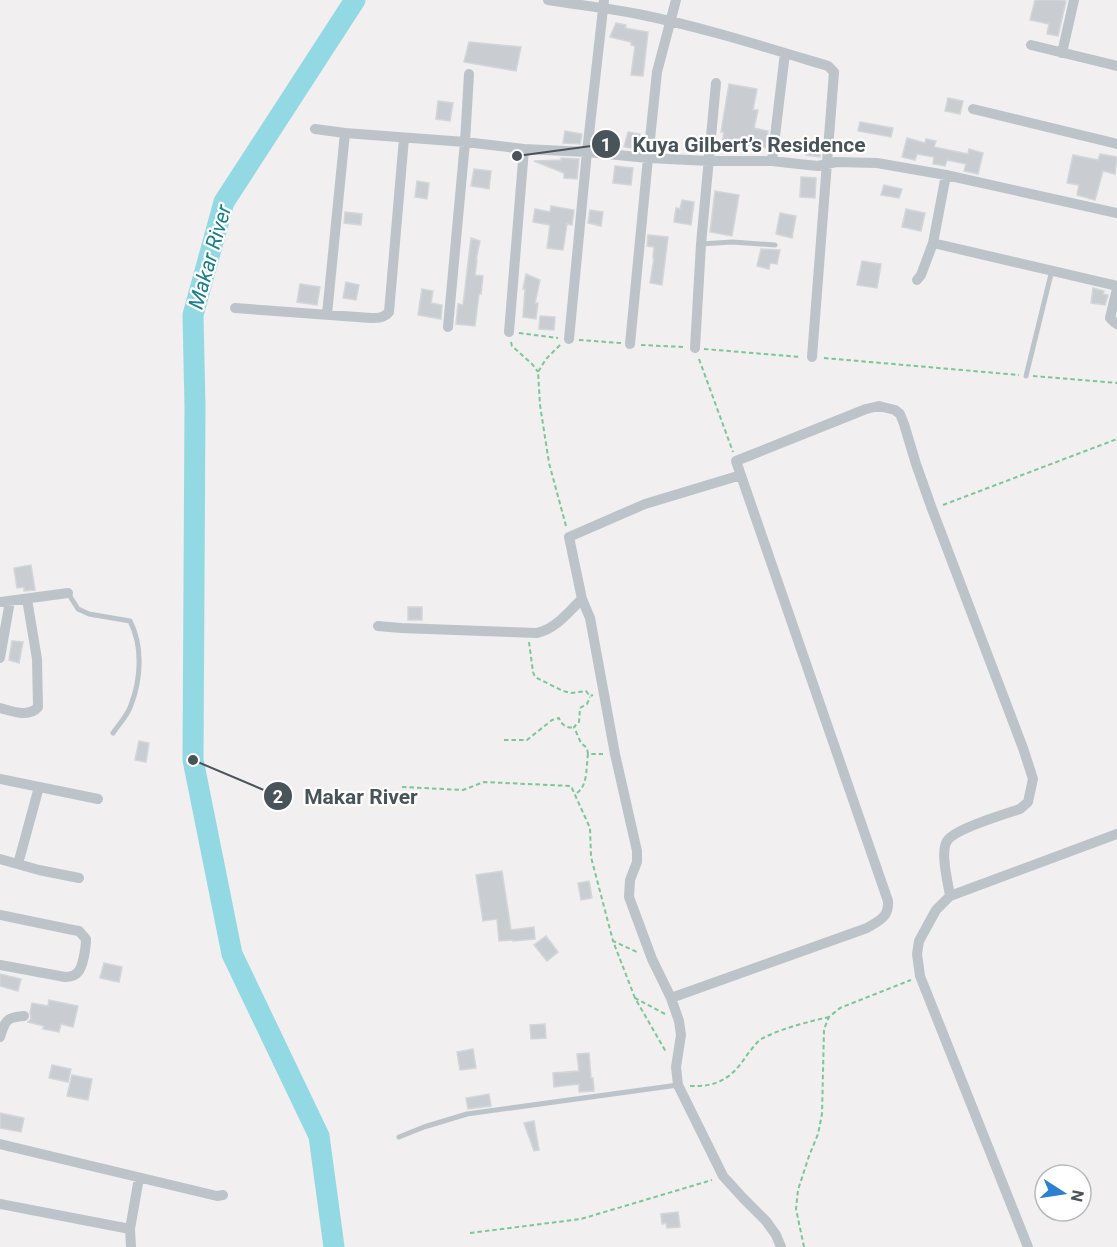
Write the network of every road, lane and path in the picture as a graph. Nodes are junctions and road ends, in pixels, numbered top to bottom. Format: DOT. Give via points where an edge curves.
graph roads {
  1 [pos="548,0"];
  2 [pos="676,0"];
  3 [pos="1074,0"];
  4 [pos="603,4"];
  5 [pos="670,21"];
  6 [pos="1031,45"];
  7 [pos="785,53"];
  8 [pos="1062,53"];
  9 [pos="1117,66"];
  10 [pos="469,74"];
  11 [pos="716,82"];
  12 [pos="973,109"];
  13 [pos="315,129"];
  14 [pos="345,134"];
  15 [pos="405,138"];
  16 [pos="465,142"];
  17 [pos="1117,144"];
  18 [pos="524,149"];
  19 [pos="587,152"];
  20 [pos="648,158"];
  21 [pos="709,161"];
  22 [pos="772,161"];
  23 [pos="827,164"];
  24 [pos="946,175"];
  25 [pos="1117,213"];
  26 [pos="933,243"];
  27 [pos="700,244"];
  28 [pos="775,245"];
  29 [pos="1052,270"];
  30 [pos="917,280"];
  31 [pos="1117,287"];
  32 [pos="235,308"];
  33 [pos="327,314"];
  34 [pos="1117,324"];
  35 [pos="448,327"];
  36 [pos="509,332"];
  37 [pos="569,339"];
  38 [pos="630,344"];
  39 [pos="694,348"];
  40 [pos="812,357"];
  41 [pos="538,372"];
  42 [pos="1026,376"];
  43 [pos="1117,439"];
  44 [pos="736,461"];
  45 [pos="741,474"];
  46 [pos="932,509"];
  47 [pos="569,537"];
  48 [pos="68,593"];
  49 [pos="27,599"];
  50 [pos="582,599"];
  51 [pos="5,602"];
  52 [pos="378,626"];
  53 [pos="528,633"];
  54 [pos="0,658"];
  55 [pos="604,693"];
  56 [pos="590,696"];
  57 [pos="0,708"];
  58 [pos="574,727"];
  59 [pos="113,733"];
  60 [pos="504,740"];
  61 [pos="588,754"];
  62 [pos="615,754"];
  63 [pos="0,779"];
  64 [pos="39,787"];
  65 [pos="402,787"];
  66 [pos="576,794"];
  67 [pos="98,799"];
  68 [pos="1117,834"];
  69 [pos="0,859"];
  70 [pos="18,864"];
  71 [pos="78,878"];
  72 [pos="950,896"];
  73 [pos="0,915"];
  74 [pos="613,941"];
  75 [pos="652,959"];
  76 [pos="0,964"];
  77 [pos="920,976"];
  78 [pos="635,998"];
  79 [pos="671,998"];
  80 [pos="24,1016"];
  81 [pos="829,1017"];
  82 [pos="679,1021"];
  83 [pos="0,1037"];
  84 [pos="676,1067"];
  85 [pos="678,1085"];
  86 [pos="399,1137"];
  87 [pos="0,1144"];
  88 [pos="723,1176"];
  89 [pos="139,1178"];
  90 [pos="223,1195"];
  91 [pos="0,1204"];
  92 [pos="130,1229"];
  93 [pos="470,1233"];
  94 [pos="131,1247"];
  95 [pos="781,1247"];
  96 [pos="804,1247"];
  97 [pos="1028,1247"];
  1 -- 4 [label="street"];
  2 -- 5 [label="street"];
  3 -- 8 [label="street"];
  4 -- 5 [label="street"];
  4 -- 19 [label="street"];
  5 -- 7 [label="street"];
  5 -- 20 [label="street" via="657,72"];
  6 -- 8 [label="street"];
  7 -- 22 [label="street"];
  7 -- 23 [label="street" via="828,66 834,72"];
  8 -- 9 [label="street"];
  10 -- 16 [label="street"];
  11 -- 21 [label="street"];
  12 -- 17 [label="street"];
  13 -- 14 [label="street"];
  14 -- 15 [label="street"];
  14 -- 33 [label="street"];
  15 -- 16 [label="street"];
  15 -- 33 [label="street" via="388,312 382,318"];
  16 -- 18 [label="street"];
  16 -- 35 [label="street"];
  18 -- 19 [label="street"];
  18 -- 36 [label="street"];
  19 -- 20 [label="street"];
  19 -- 37 [label="street"];
  20 -- 21 [label="street"];
  20 -- 38 [label="street"];
  21 -- 22 [label="street"];
  21 -- 27 [label="street"];
  22 -- 23 [label="street"];
  23 -- 24 [label="street" via="877,163"];
  23 -- 40 [label="street"];
  24 -- 25 [label="street"];
  24 -- 26 [label="street"];
  26 -- 29 [label="street"];
  26 -- 30 [label="street"];
  27 -- 28 [label="lane"];
  27 -- 39 [label="street"];
  29 -- 31 [label="street"];
  29 -- 42 [label="lane"];
  31 -- 34 [label="street" via="1110,318"];
  32 -- 33 [label="street"];
  36 -- 41 [label="path" via="512,346"];
  37 -- 41 [label="path" via="558,346"];
  39 -- 44 [label="path"];
  41 -- 47 [label="path" via="549,463"];
  43 -- 46 [label="path"];
  44 -- 45 [label="street"];
  44 -- 46 [label="street" via="866,409 889,408 900,414"];
  45 -- 47 [label="street" via="645,504"];
  45 -- 79 [label="street" via="889,906 880,921 867,928"];
  46 -- 72 [label="street" via="1033,779 1028,802 1020,809 958,832 947,840 945,859"];
  47 -- 50 [label="street"];
  48 -- 49 [label="street"];
  48 -- 59 [label="lane" via="78,609 130,621 135,630 140,664 135,689 131,707"];
  49 -- 51 [label="street"];
  49 -- 57 [label="street" via="37,659 38,707 29,714"];
  50 -- 53 [label="street" via="554,626"];
  50 -- 55 [label="street" via="590,618"];
  51 -- 54 [label="street"];
  52 -- 53 [label="street"];
  53 -- 56 [label="path" via="536,677 563,691 585,691"];
  55 -- 56 [label="path"];
  55 -- 62 [label="street"];
  56 -- 58 [label="path" via="580,708 579,722"];
  58 -- 60 [label="path" via="562,724 559,718 527,740"];
  58 -- 61 [label="path"];
  61 -- 62 [label="path"];
  61 -- 66 [label="path" via="584,784"];
  62 -- 75 [label="street" via="637,851 629,897"];
  63 -- 64 [label="street"];
  64 -- 67 [label="street"];
  64 -- 70 [label="street"];
  65 -- 66 [label="path" via="464,790 484,782 572,786"];
  66 -- 74 [label="path" via="590,828 591,857"];
  68 -- 72 [label="street"];
  69 -- 70 [label="street"];
  70 -- 71 [label="street"];
  72 -- 77 [label="street" via="936,910 920,941"];
  73 -- 76 [label="street" via="74,930 86,939 81,969 71,977"];
  74 -- 75 [label="path"];
  74 -- 78 [label="path"];
  75 -- 79 [label="street"];
  77 -- 81 [label="path" via="840,1008"];
  77 -- 97 [label="street"];
  78 -- 82 [label="path"];
  78 -- 84 [label="path"];
  79 -- 82 [label="street"];
  80 -- 83 [label="street" via="9,1018"];
  81 -- 85 [label="path" via="761,1039 720,1083"];
  81 -- 96 [label="path" via="824,1029 822,1114 798,1190 796,1209"];
  82 -- 84 [label="street"];
  84 -- 85 [label="street"];
  85 -- 86 [label="lane" via="467,1114"];
  85 -- 88 [label="street"];
  87 -- 89 [label="street"];
  88 -- 93 [label="path" via="581,1218"];
  88 -- 95 [label="street" via="766,1221"];
  89 -- 90 [label="street"];
  89 -- 92 [label="street"];
  91 -- 92 [label="street"];
  92 -- 94 [label="street"];
}
